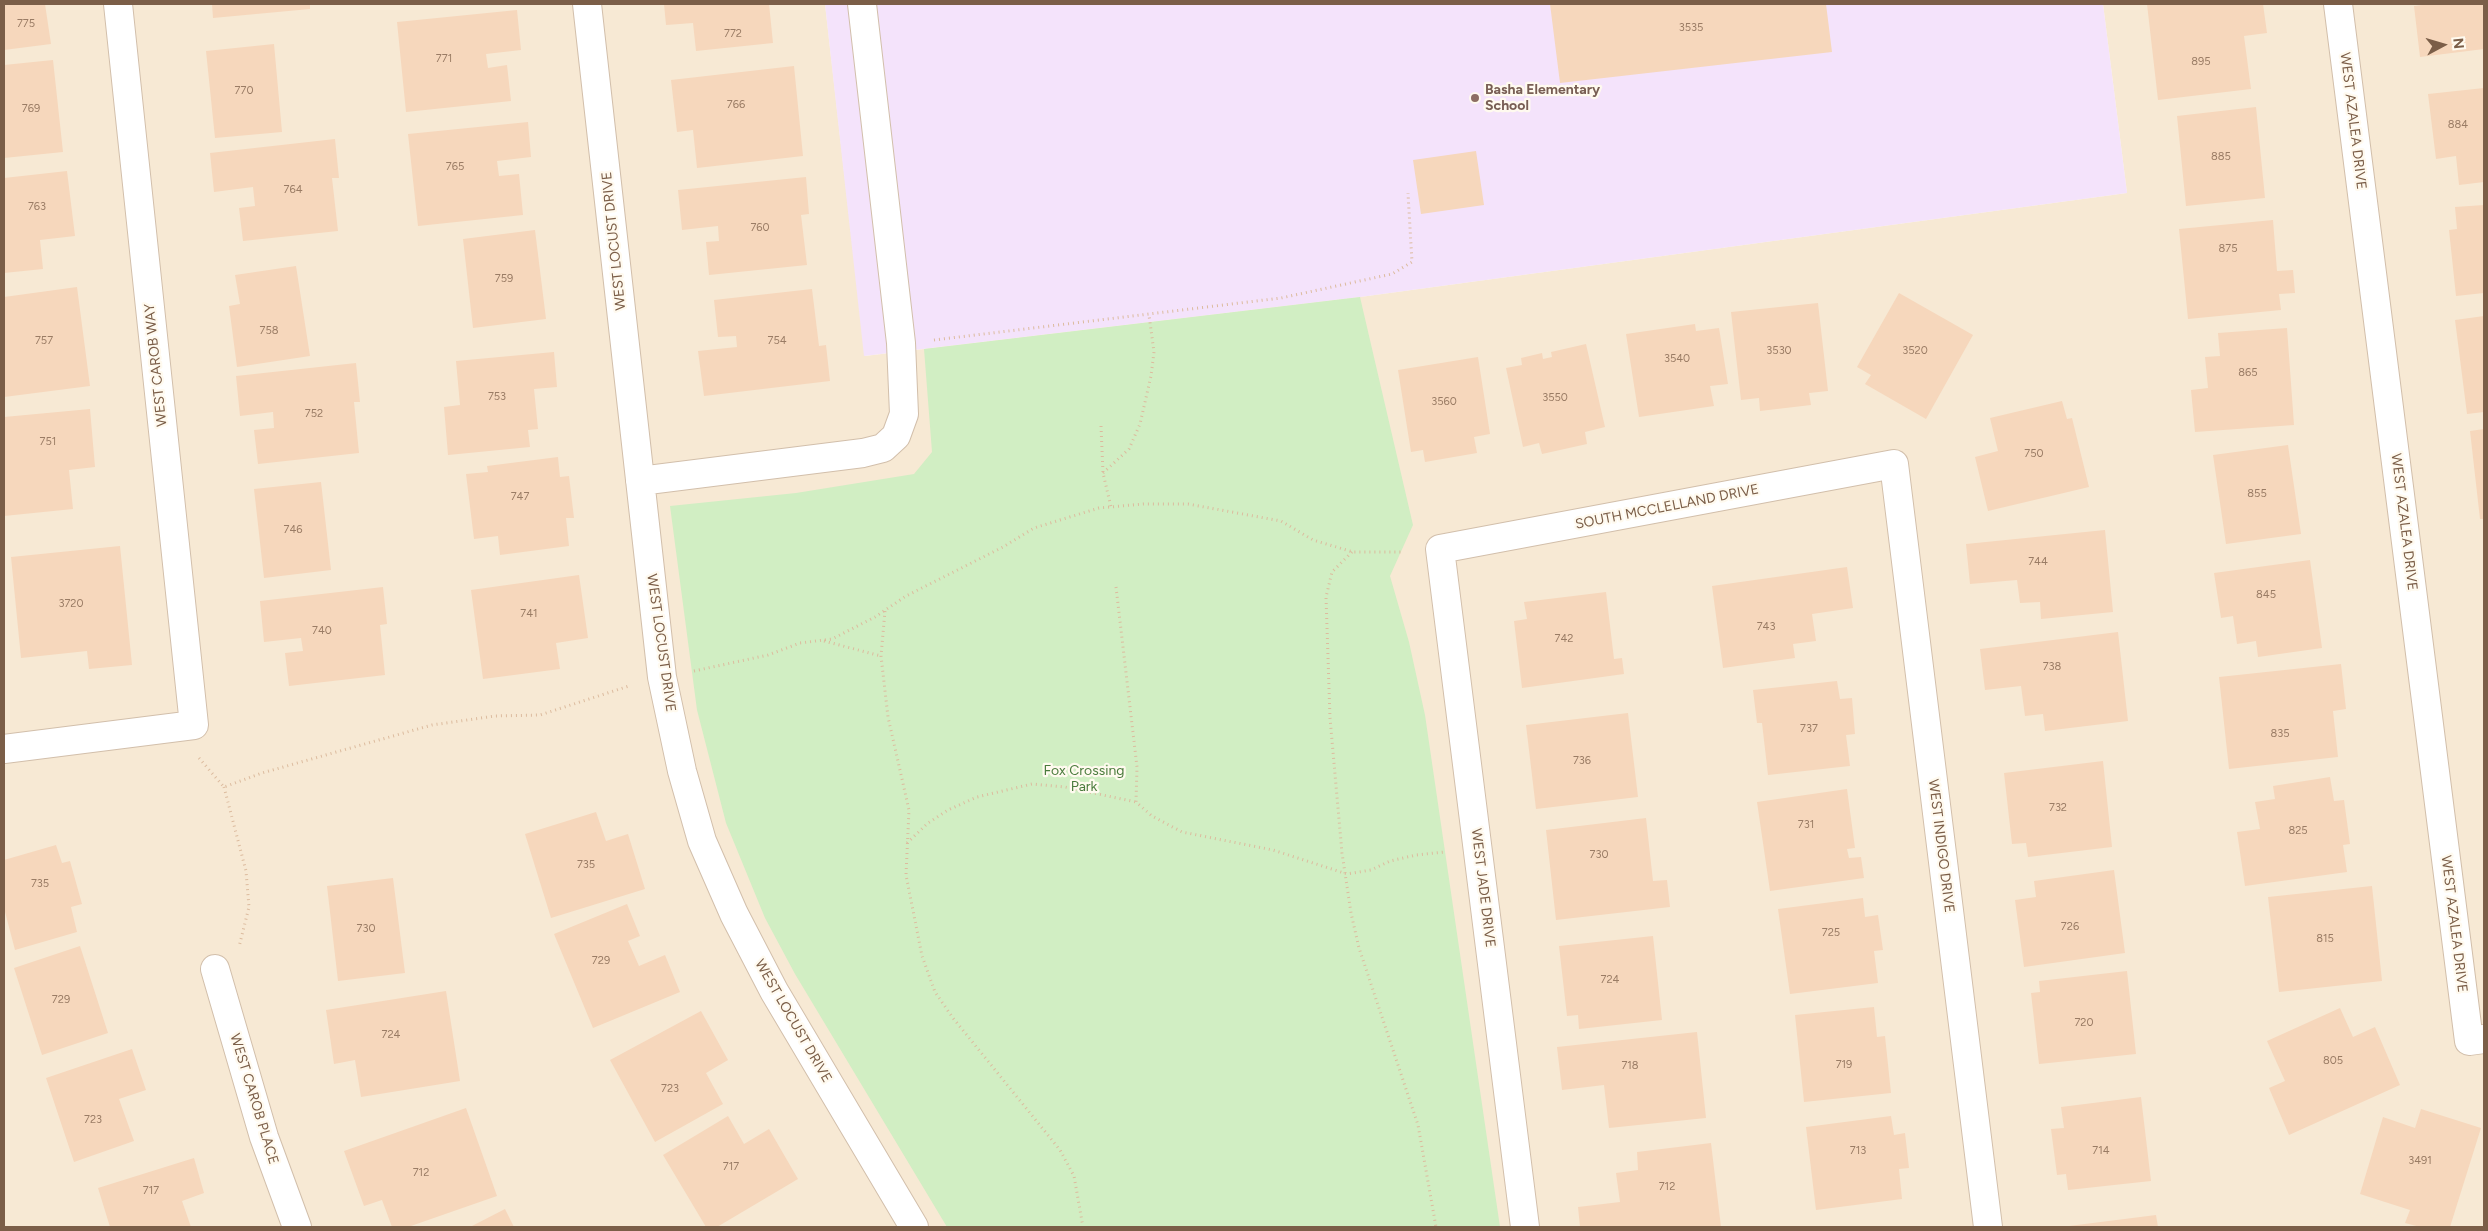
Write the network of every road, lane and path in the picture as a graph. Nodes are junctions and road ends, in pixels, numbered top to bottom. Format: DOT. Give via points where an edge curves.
graph roads {
  1 [pos="118,4"];
  2 [pos="587,4"];
  3 [pos="862,4"];
  4 [pos="2338,4"];
  5 [pos="1408,193"];
  6 [pos="1149,316"];
  7 [pos="931,340"];
  8 [pos="1101,426"];
  9 [pos="1894,464"];
  10 [pos="1103,473"];
  11 [pos="640,481"];
  12 [pos="1111,507"];
  13 [pos="1440,549"];
  14 [pos="1353,552"];
  15 [pos="1401,552"];
  16 [pos="1116,586"];
  17 [pos="885,610"];
  18 [pos="821,640"];
  19 [pos="881,656"];
  20 [pos="692,671"];
  21 [pos="632,685"];
  22 [pos="159,730"];
  23 [pos="4,749"];
  24 [pos="224,787"];
  25 [pos="1136,802"];
  26 [pos="907,843"];
  27 [pos="1445,852"];
  28 [pos="1347,874"];
  29 [pos="215,969"];
  30 [pos="224,1001"];
  31 [pos="2477,1040"];
  32 [pos="298,1227"];
  33 [pos="914,1227"];
  34 [pos="1083,1227"];
  35 [pos="1436,1227"];
  36 [pos="1525,1227"];
  37 [pos="1988,1227"];
  1 -- 22 [label="street, WEST CAROB WAY" via="194,725"];
  2 -- 11 [label="street, WEST LOCUST DRIVE"];
  3 -- 11 [label="street" via="902,352 904,414 896,436 883,448 863,453"];
  4 -- 31 [label="street, WEST AZALEA DRIVE"];
  5 -- 6 [label="path" via="1412,262 1392,274 1282,298"];
  6 -- 7 [label="path"];
  6 -- 10 [label="path" via="1154,352 1140,424 1129,449"];
  8 -- 10 [label="path"];
  9 -- 13 [label="street, SOUTH MCCLELLAND DRIVE"];
  9 -- 37 [label="street, WEST INDIGO DRIVE"];
  10 -- 12 [label="path"];
  11 -- 33 [label="street, WEST LOCUST DRIVE" via="662,677 682,771 702,841 734,914 774,991"];
  12 -- 14 [label="path" via="1188,504 1232,511 1281,521 1313,540"];
  12 -- 17 [label="path" via="1034,528"];
  13 -- 36 [label="street, WEST JADE DRIVE"];
  14 -- 15 [label="path"];
  14 -- 28 [label="path" via="1332,572 1326,597 1332,752"];
  16 -- 25 [label="path" via="1138,767"];
  17 -- 18 [label="path" via="832,639"];
  17 -- 19 [label="path"];
  18 -- 19 [label="path"];
  18 -- 20 [label="path" via="800,643 768,656"];
  19 -- 26 [label="path" via="888,717 910,810"];
  21 -- 24 [label="path" via="540,715 495,716 432,725 262,773"];
  22 -- 23 [label="street"];
  22 -- 24 [label="path" via="203,761"];
  24 -- 30 [label="path" via="246,871 249,907"];
  25 -- 26 [label="path" via="1065,787 1032,784 977,797 948,810"];
  25 -- 28 [label="path" via="1152,816 1182,832 1273,850"];
  26 -- 34 [label="path" via="906,875 912,917 935,992 975,1048 1060,1150 1074,1176"];
  27 -- 28 [label="path" via="1399,859 1371,870"];
  28 -- 35 [label="path" via="1359,948 1418,1125"];
  29 -- 30 [label="street, WEST CAROB PLACE"];
  30 -- 32 [label="street, WEST CAROB PLACE" via="264,1137"];
}
